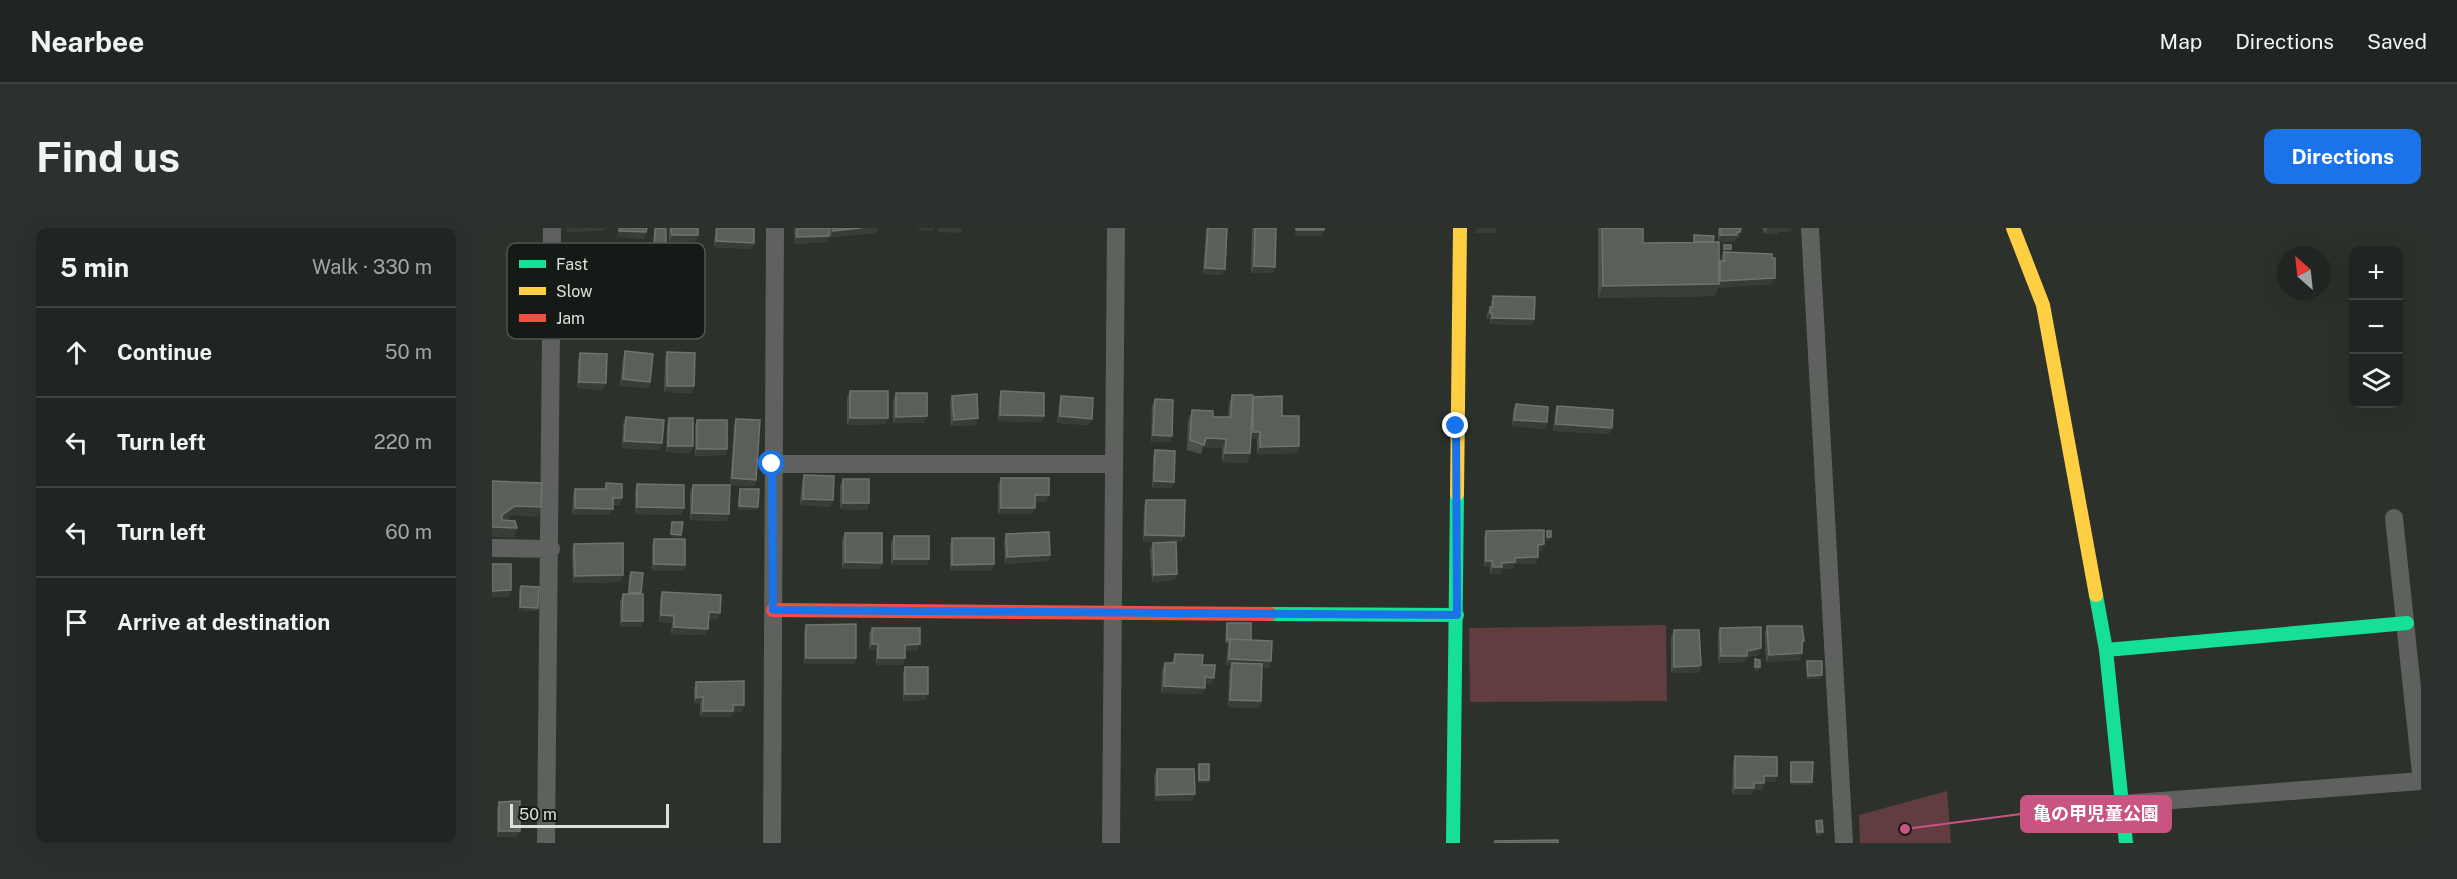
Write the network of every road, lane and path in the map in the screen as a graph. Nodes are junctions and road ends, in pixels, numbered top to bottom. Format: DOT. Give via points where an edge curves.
graph roads {
  1 [pos="552,228"];
  2 [pos="775,228"];
  3 [pos="1116,228"];
  4 [pos="1460,228"];
  5 [pos="1810,228"];
  6 [pos="2013,228"];
  7 [pos="552,243"];
  8 [pos="551,339"];
  9 [pos="772,464"];
  10 [pos="1114,464"];
  11 [pos="2394,518"];
  12 [pos="492,548"];
  13 [pos="550,549"];
  14 [pos="773,610"];
  15 [pos="1113,611"];
  16 [pos="1457,615"];
  17 [pos="2407,623"];
  18 [pos="2106,650"];
  19 [pos="2421,773"];
  20 [pos="2421,781"];
  21 [pos="2122,804"];
  22 [pos="546,843"];
  23 [pos="772,843"];
  24 [pos="1111,843"];
  25 [pos="1453,843"];
  26 [pos="1844,843"];
  27 [pos="2126,843"];
  1 -- 7 [label="street"];
  2 -- 9 [label="street"];
  3 -- 10 [label="street"];
  4 -- 16 [label="street"];
  5 -- 26 [label="street"];
  6 -- 18 [label="street" via="2043,305"];
  8 -- 13 [label="street"];
  9 -- 10 [label="street"];
  9 -- 14 [label="street"];
  10 -- 15 [label="street"];
  11 -- 17 [label="street"];
  12 -- 13 [label="street"];
  13 -- 22 [label="street"];
  14 -- 15 [label="street"];
  14 -- 23 [label="street"];
  15 -- 16 [label="street"];
  15 -- 24 [label="street"];
  16 -- 25 [label="street"];
  17 -- 18 [label="street"];
  17 -- 19 [label="street"];
  18 -- 21 [label="street"];
  20 -- 21 [label="street"];
  21 -- 27 [label="street"];
}
